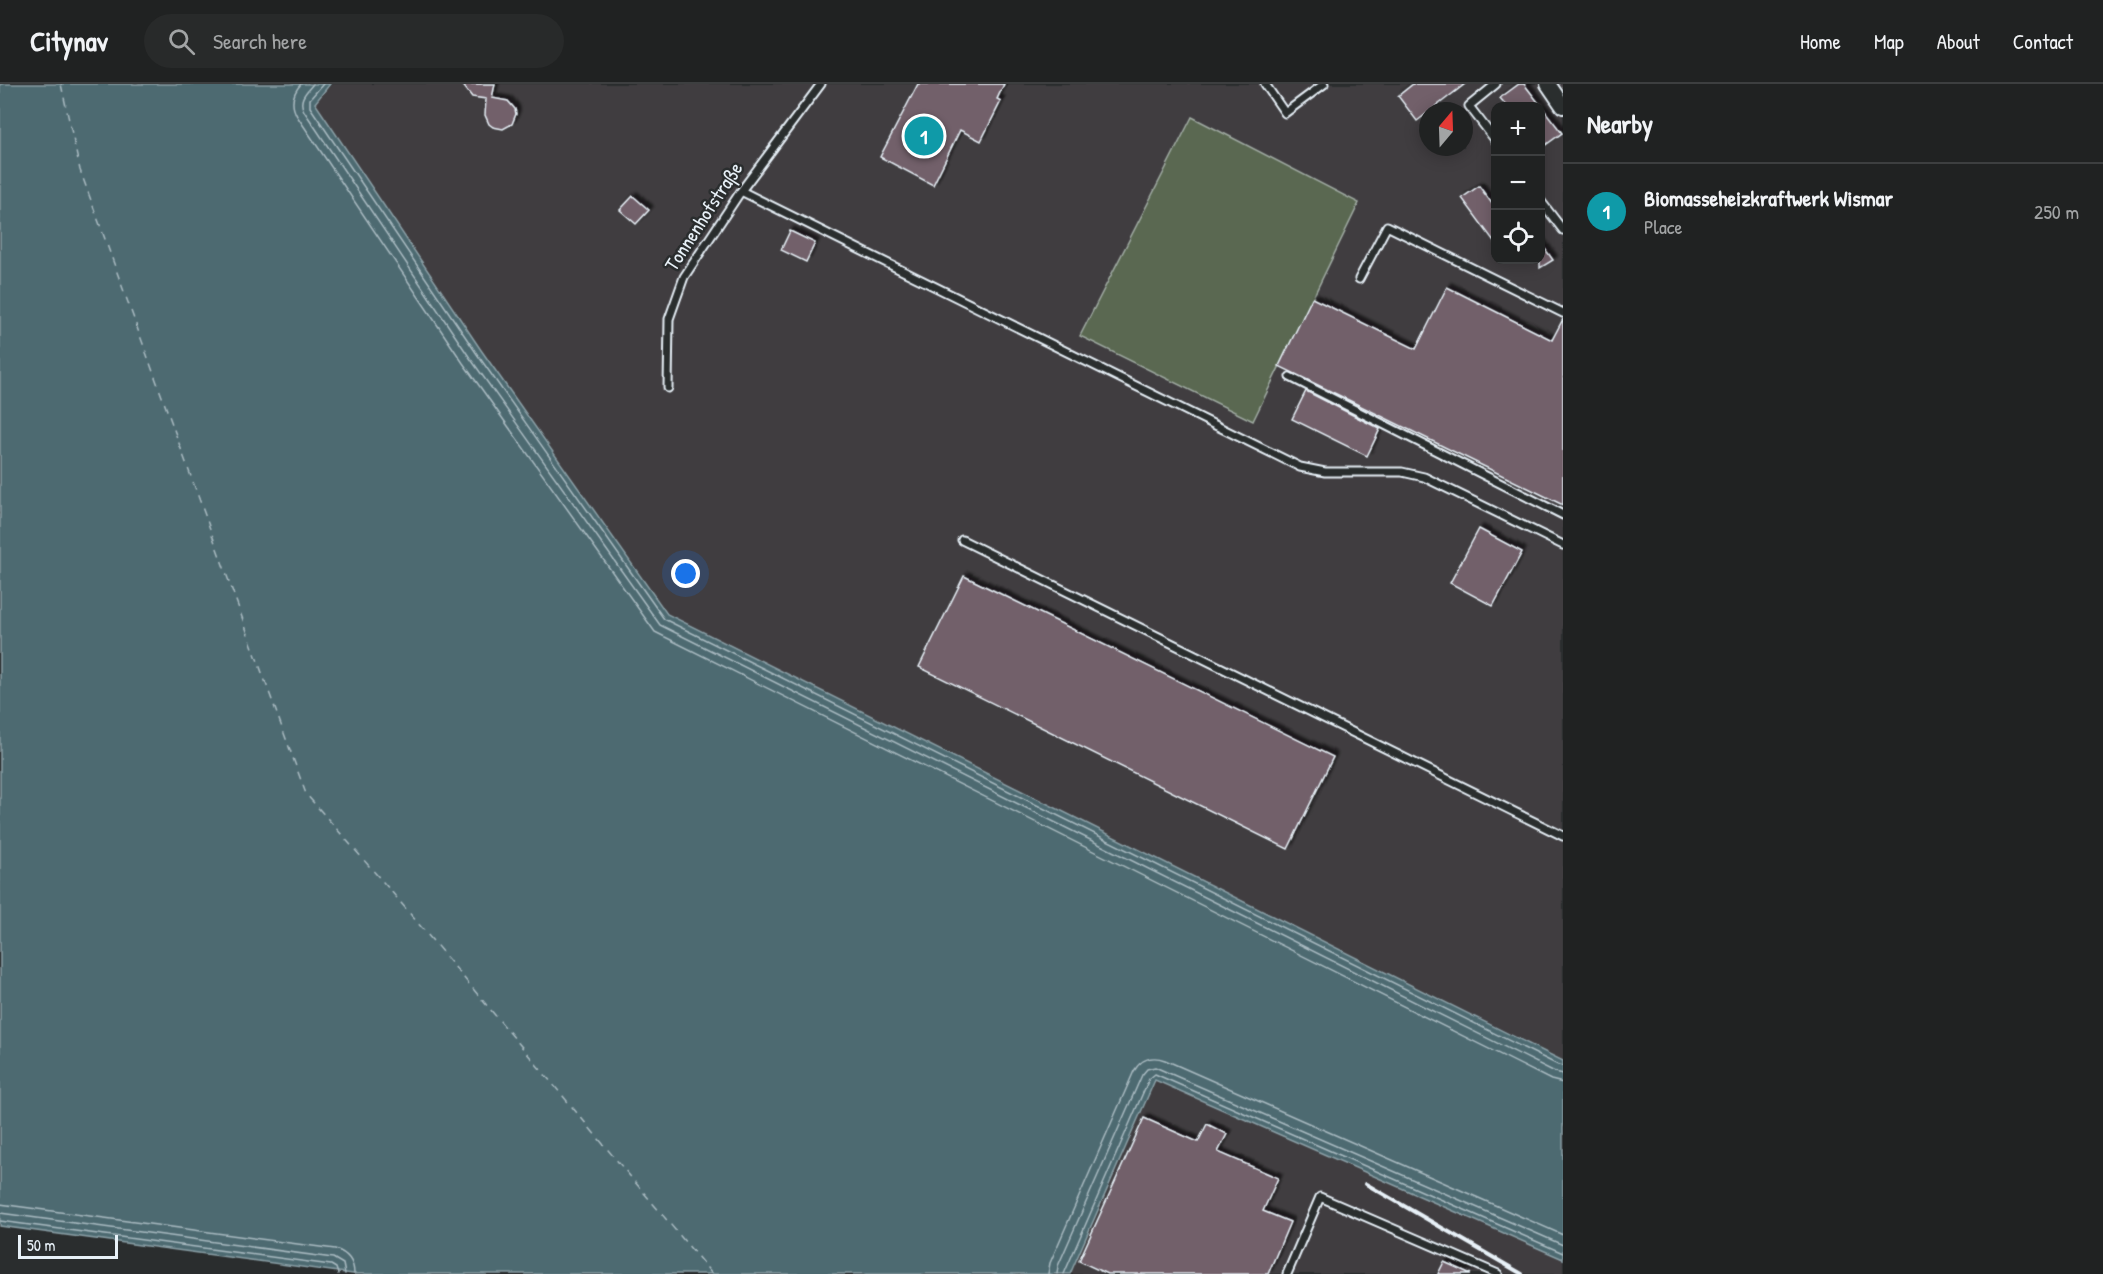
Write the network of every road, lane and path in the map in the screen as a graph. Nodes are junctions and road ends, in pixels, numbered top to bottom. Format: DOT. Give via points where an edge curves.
graph roads {
  1 [pos="821,84"];
  2 [pos="1265,84"];
  3 [pos="1324,84"];
  4 [pos="1496,84"];
  5 [pos="1548,84"];
  6 [pos="1563,106"];
  7 [pos="1491,135"];
  8 [pos="741,191"];
  9 [pos="1545,207"];
  10 [pos="1563,230"];
  11 [pos="1359,279"];
  12 [pos="1563,313"];
  13 [pos="1290,377"];
  14 [pos="668,388"];
  15 [pos="1563,515"];
  16 [pos="962,540"];
  17 [pos="1563,545"];
  18 [pos="1563,836"];
  19 [pos="1287,1274"];
  20 [pos="1498,1274"];
  1 -- 8 [label="lane, Tonnenhofstraße"];
  2 -- 3 [label="lane" via="1285,113"];
  4 -- 7 [label="lane" via="1469,106"];
  5 -- 6 [label="street"];
  8 -- 14 [label="lane, Tonnenhofstraße" via="678,292 669,318"];
  8 -- 17 [label="lane" via="1300,467 1325,472 1402,472 1424,477"];
  9 -- 10 [label="lane"];
  11 -- 12 [label="lane" via="1387,226"];
  13 -- 15 [label="lane"];
  16 -- 18 [label="lane"];
  19 -- 20 [label="lane" via="1320,1197"];
}
